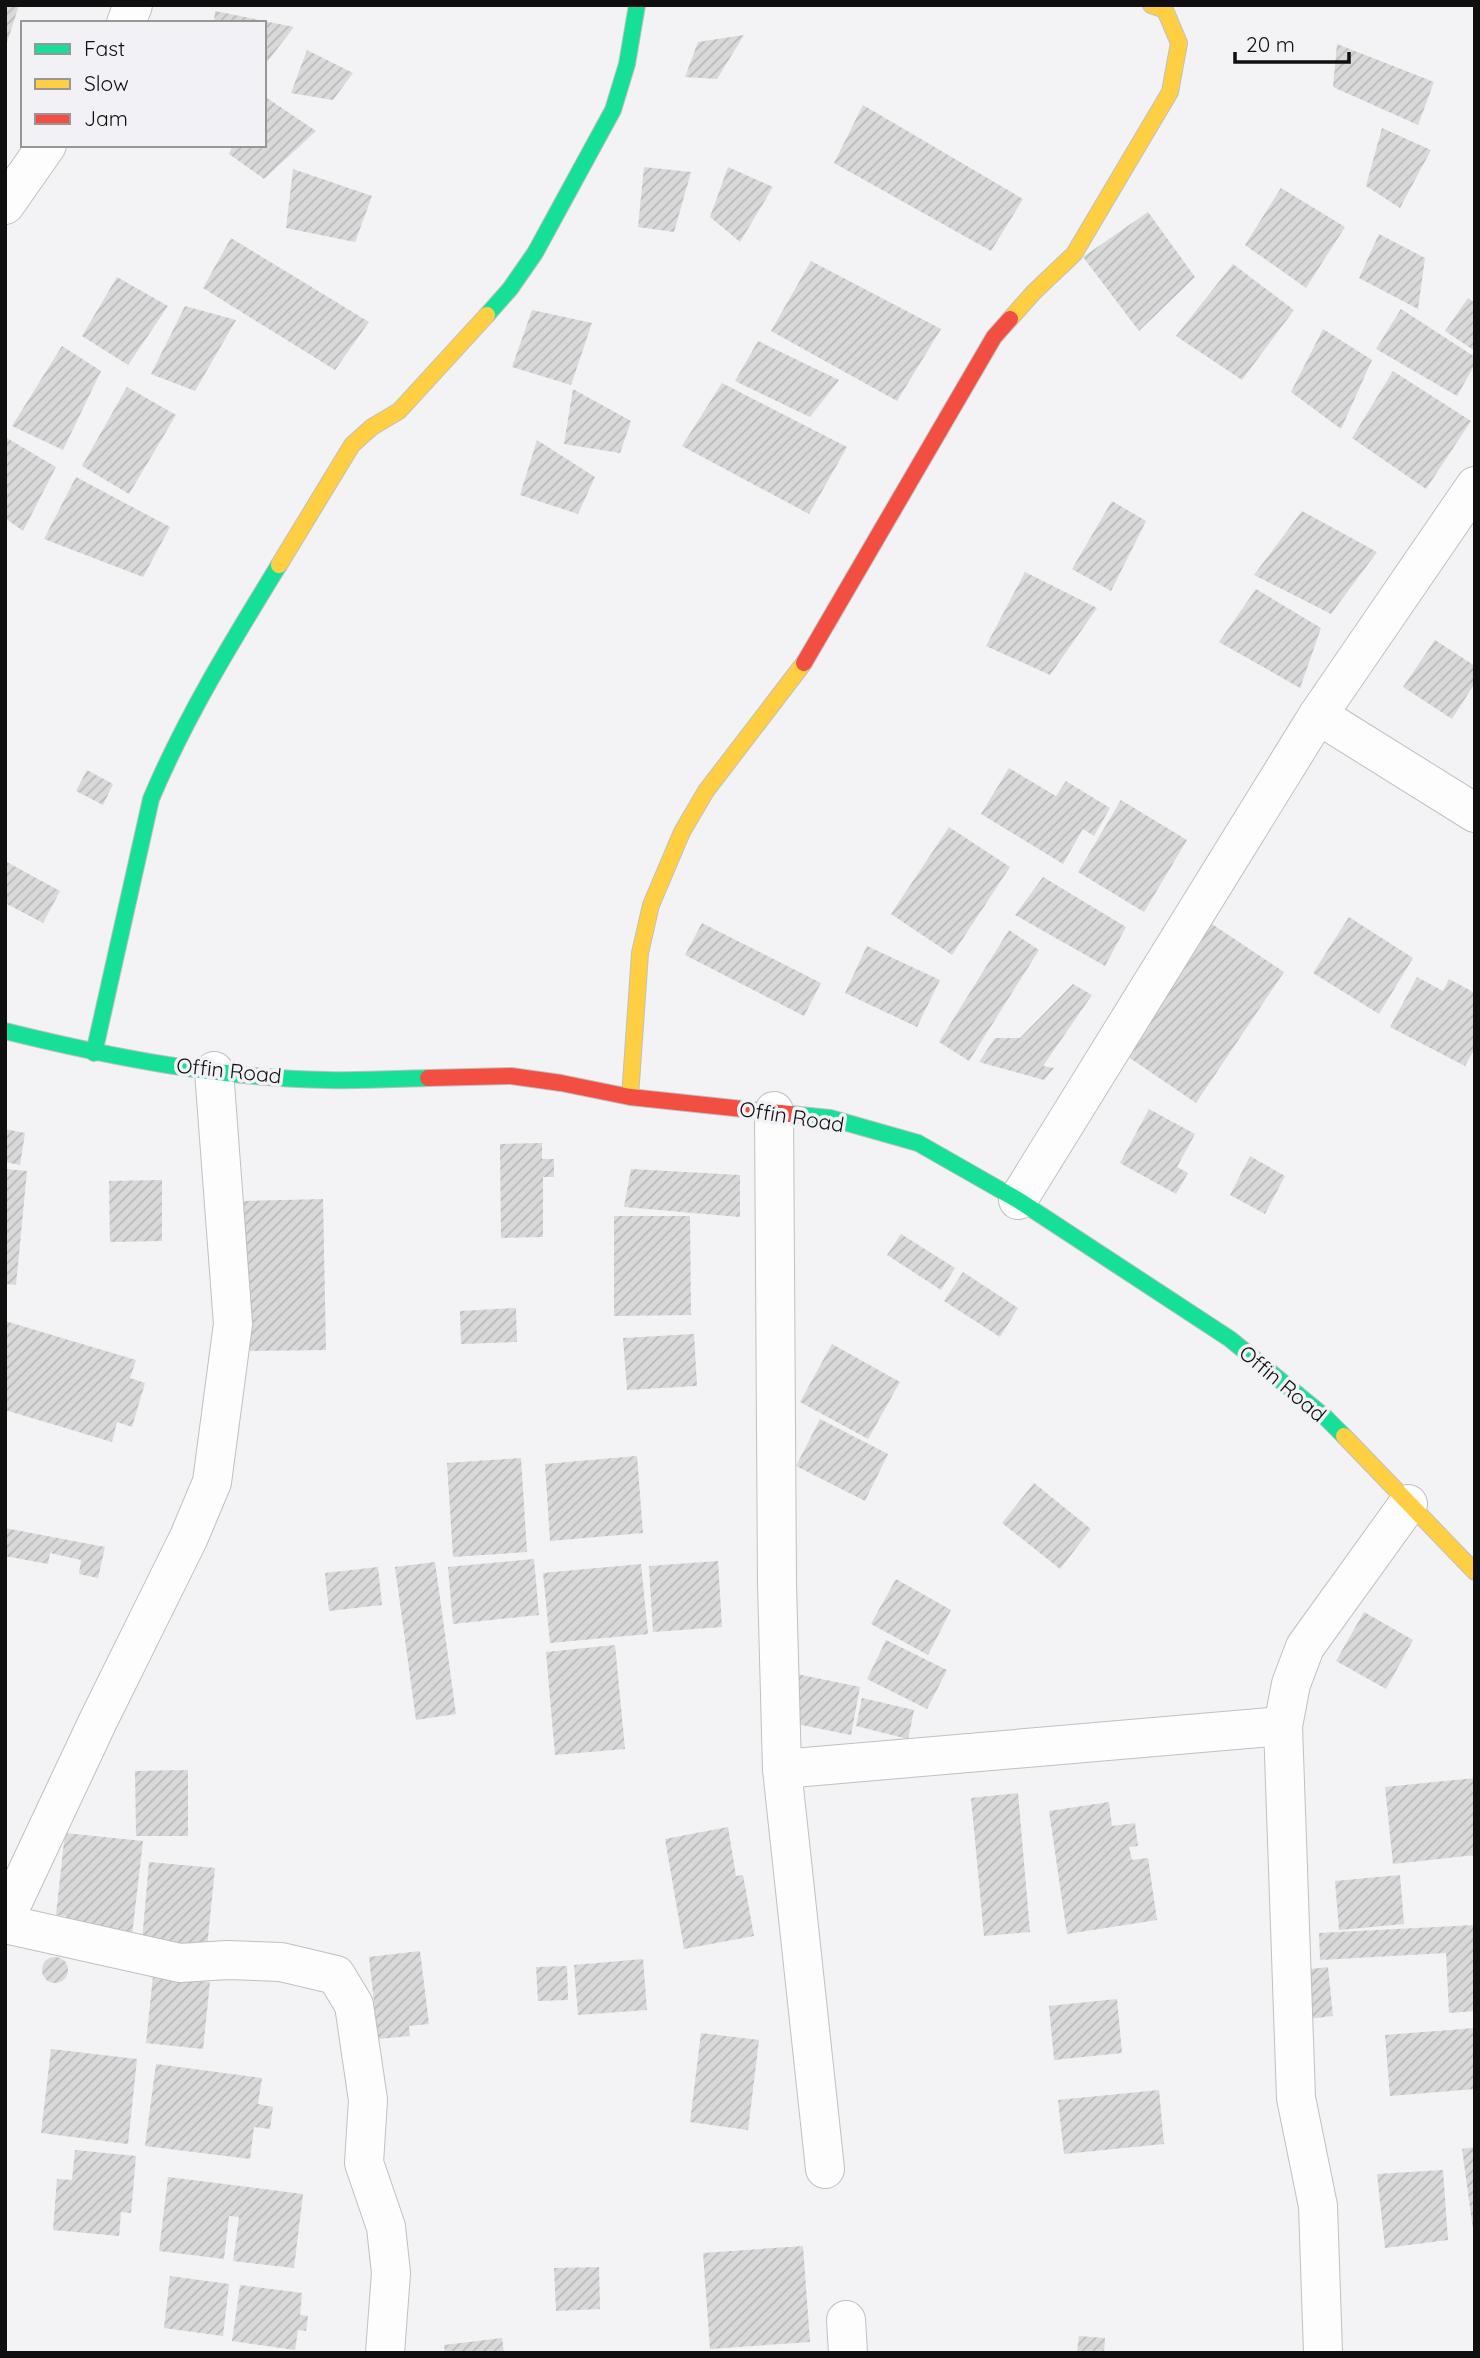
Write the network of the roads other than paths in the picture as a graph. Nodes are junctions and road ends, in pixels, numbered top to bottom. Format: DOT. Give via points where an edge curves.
graph roads {
  1 [pos="637,5"];
  2 [pos="1161,7"];
  3 [pos="46,147"];
  4 [pos="5,205"];
  5 [pos="1475,486"];
  6 [pos="1318,715"];
  7 [pos="1475,813"];
  8 [pos="5,1031"];
  9 [pos="94,1053"];
  10 [pos="214,1071"];
  11 [pos="630,1097"];
  12 [pos="774,1111"];
  13 [pos="1018,1200"];
  14 [pos="1408,1504"];
  15 [pos="1475,1572"];
  16 [pos="1283,1726"];
  17 [pos="782,1769"];
  18 [pos="5,1921"];
  19 [pos="825,2169"];
  20 [pos="385,2353"];
  21 [pos="1323,2353"];
  1 -- 9 [label="street" via="613,110 535,253 510,289 398,411 352,445 239,632 164,768 151,799"];
  2 -- 11 [label="street" via="1179,43 1170,92 1074,254 994,337 800,669 706,791 682,832 651,905 640,953"];
  3 -- 4 [label="street"];
  5 -- 6 [label="street"];
  6 -- 7 [label="street"];
  6 -- 13 [label="street"];
  8 -- 9 [label="street, Offin Road"];
  9 -- 10 [label="street, Offin Road"];
  10 -- 11 [label="street, Offin Road" via="326,1080 511,1076"];
  10 -- 18 [label="street" via="233,1324 212,1482"];
  11 -- 12 [label="street, Offin Road"];
  12 -- 13 [label="street, Offin Road" via="830,1118 918,1143"];
  12 -- 17 [label="street"];
  13 -- 14 [label="street, Offin Road" via="1230,1339 1325,1418"];
  14 -- 15 [label="street, Offin Road"];
  14 -- 16 [label="street" via="1305,1647 1290,1684"];
  16 -- 17 [label="street"];
  16 -- 21 [label="street" via="1296,2098 1318,2206"];
  17 -- 19 [label="street"];
  18 -- 20 [label="street" via="180,1963 281,1962 336,1975 354,2005 368,2100 364,2163 386,2227 391,2273"];
}
